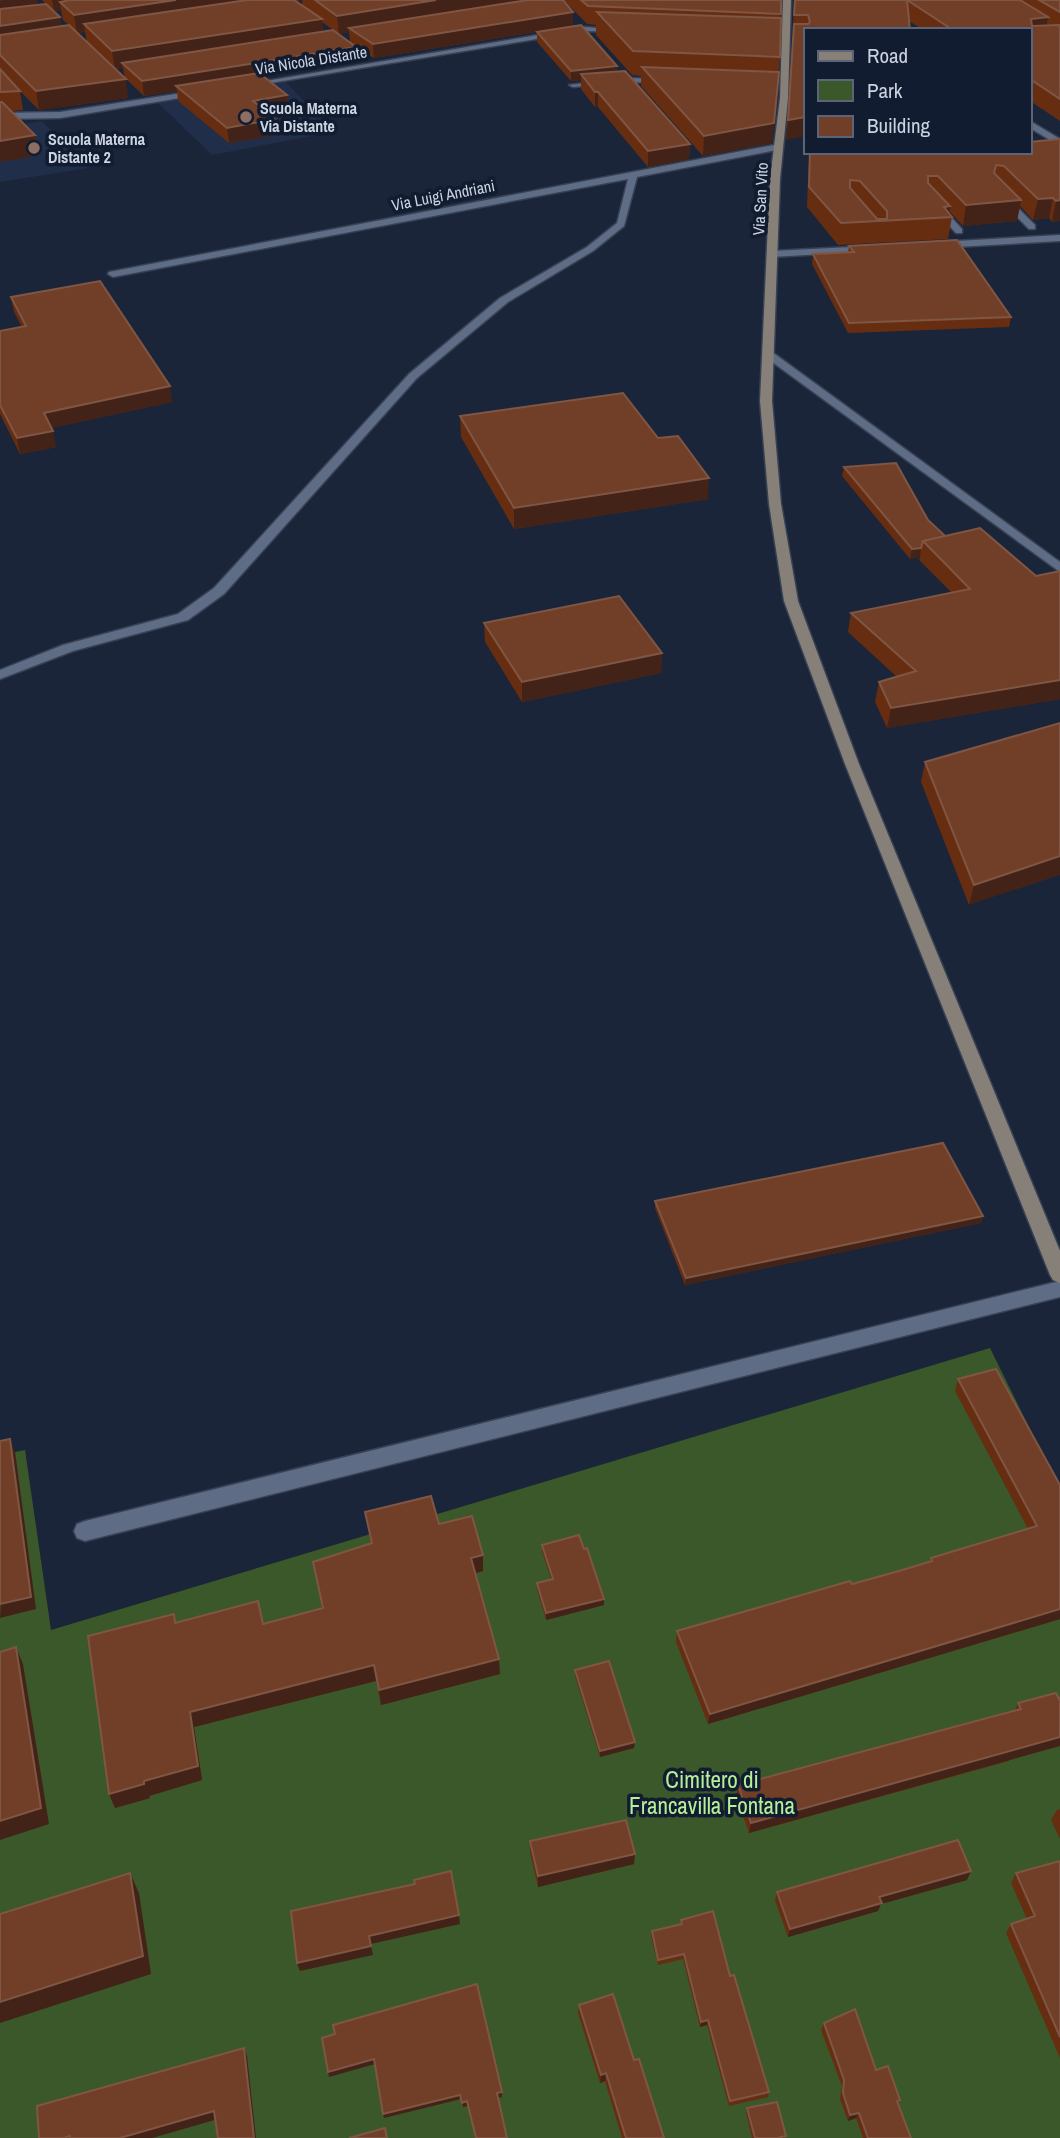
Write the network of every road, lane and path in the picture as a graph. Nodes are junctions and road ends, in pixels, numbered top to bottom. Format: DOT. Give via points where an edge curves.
graph roads {
  1 [pos="787,0"];
  2 [pos="577,20"];
  3 [pos="584,29"];
  4 [pos="624,30"];
  5 [pos="771,36"];
  6 [pos="784,37"];
  7 [pos="795,37"];
  8 [pos="593,39"];
  9 [pos="362,58"];
  10 [pos="371,64"];
  11 [pos="618,70"];
  12 [pos="627,80"];
  13 [pos="679,82"];
  14 [pos="573,85"];
  15 [pos="771,85"];
  16 [pos="236,86"];
  17 [pos="784,86"];
  18 [pos="209,91"];
  19 [pos="132,93"];
  20 [pos="639,94"];
  21 [pos="141,102"];
  22 [pos="27,106"];
  23 [pos="0,116"];
  24 [pos="36,116"];
  25 [pos="1032,125"];
  26 [pos="1060,143"];
  27 [pos="779,147"];
  28 [pos="1060,150"];
  29 [pos="1048,152"];
  30 [pos="691,153"];
  31 [pos="700,162"];
  32 [pos="633,175"];
  33 [pos="995,190"];
  34 [pos="930,200"];
  35 [pos="1032,227"];
  36 [pos="960,231"];
  37 [pos="1060,238"];
  38 [pos="922,246"];
  39 [pos="881,248"];
  40 [pos="772,254"];
  41 [pos="113,274"];
  42 [pos="768,354"];
  43 [pos="1060,568"];
  44 [pos="0,675"];
  45 [pos="1060,1275"];
  46 [pos="1060,1289"];
  47 [pos="85,1531"];
  1 -- 6 [label="street, Via San Vito"];
  2 -- 3 [label="street"];
  3 -- 4 [label="street, Via Nicola Distante"];
  3 -- 8 [label="street"];
  3 -- 10 [label="street, Via Nicola Distante"];
  5 -- 6 [label="street"];
  6 -- 7 [label="street"];
  6 -- 17 [label="street, Via San Vito"];
  9 -- 10 [label="street"];
  10 -- 16 [label="street, Via Nicola Distante"];
  11 -- 12 [label="street"];
  12 -- 13 [label="street"];
  12 -- 14 [label="street"];
  12 -- 20 [label="street"];
  15 -- 17 [label="street"];
  17 -- 27 [label="street, Via San Vito"];
  18 -- 21 [label="street"];
  19 -- 21 [label="street"];
  21 -- 24 [label="street"];
  22 -- 24 [label="street"];
  23 -- 24 [label="street"];
  25 -- 26 [label="street"];
  27 -- 31 [label="street, Via Luigi Andriani"];
  27 -- 40 [label="street, Via San Vito"];
  28 -- 29 [label="street"];
  30 -- 31 [label="street"];
  31 -- 32 [label="street, Via Luigi Andriani"];
  32 -- 41 [label="street, Via Luigi Andriani"];
  32 -- 44 [label="street" via="621,224 590,249 504,300 413,376 219,591 183,617 68,648"];
  33 -- 35 [label="street"];
  34 -- 36 [label="street"];
  37 -- 38 [label="street"];
  39 -- 40 [label="street"];
  40 -- 42 [label="street, Via San Vito"];
  42 -- 43 [label="street"];
  42 -- 45 [label="street, Via San Vito" via="766,401 775,503 791,601 852,764"];
  46 -- 47 [label="street"];
}
